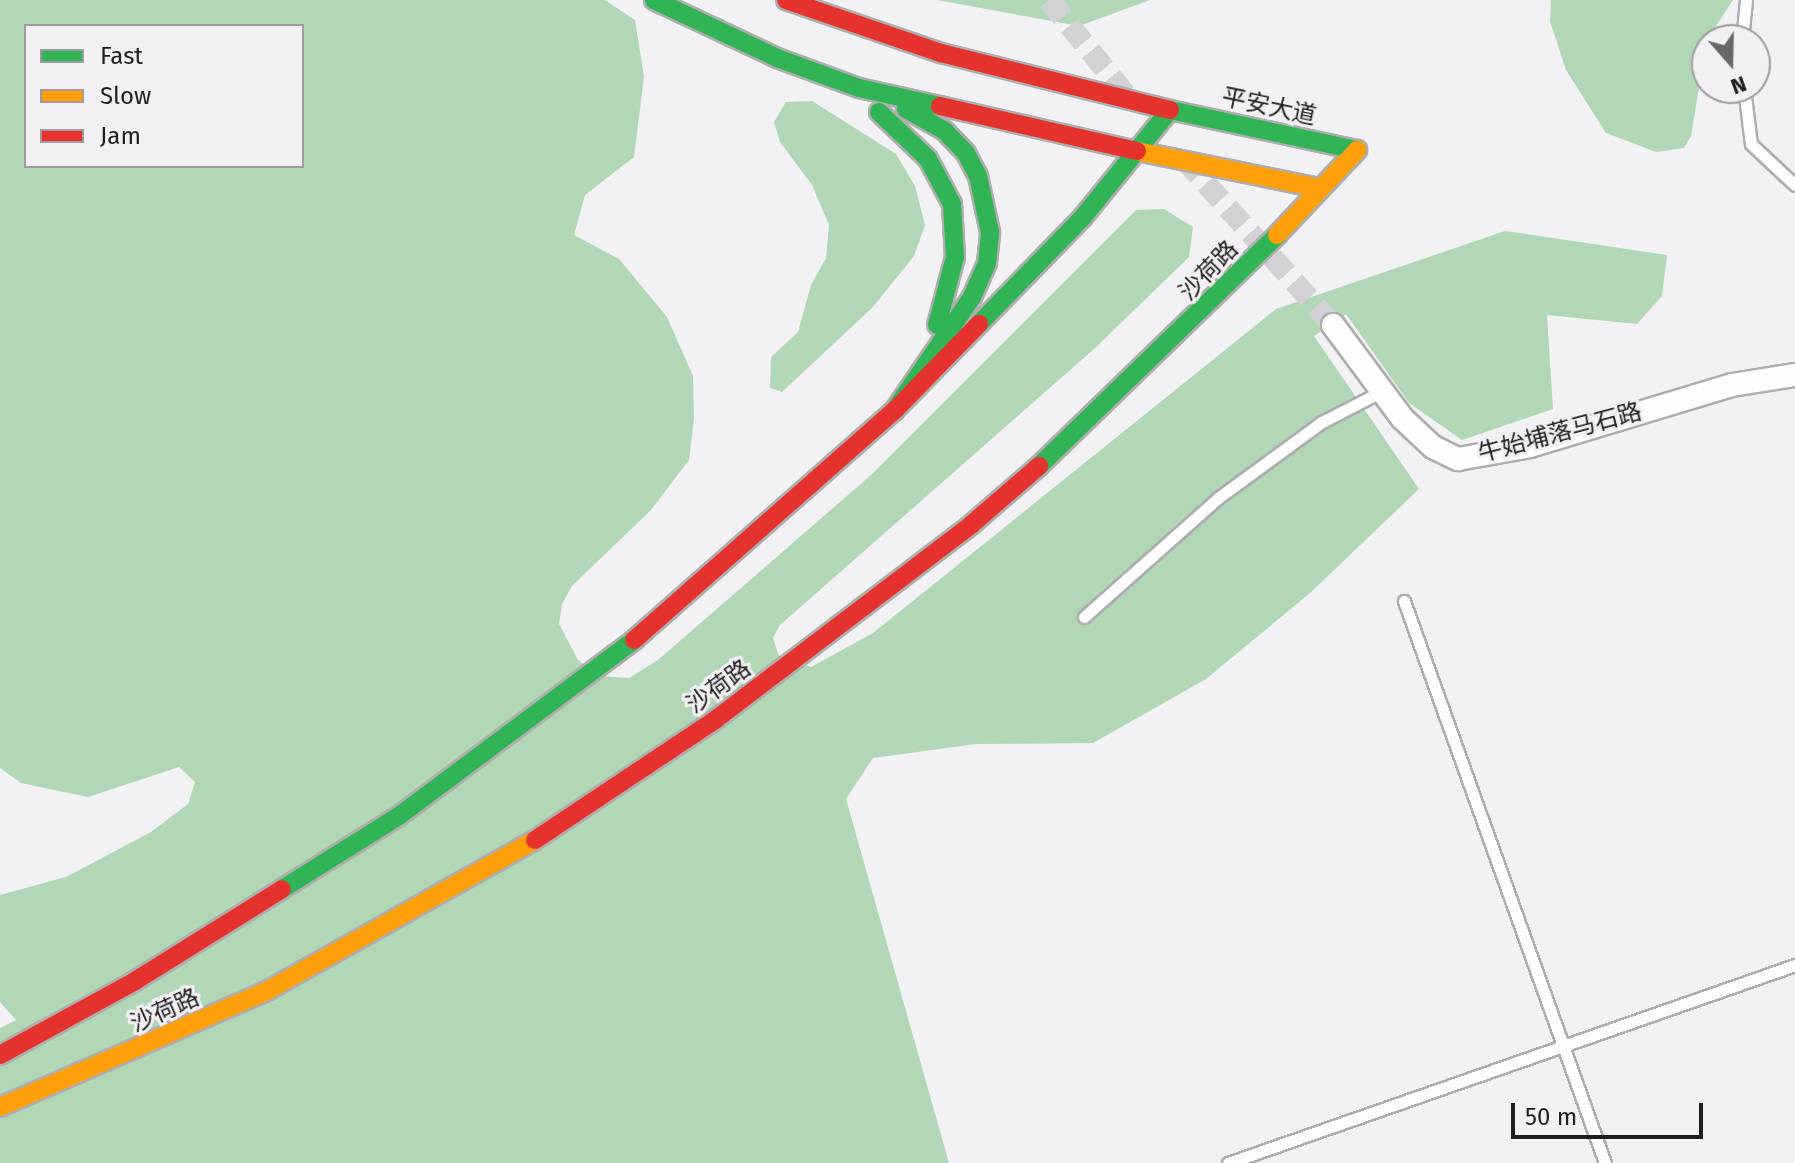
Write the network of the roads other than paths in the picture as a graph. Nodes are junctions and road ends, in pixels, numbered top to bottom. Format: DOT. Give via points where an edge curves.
graph roads {
  1 [pos="654,0"];
  2 [pos="786,0"];
  3 [pos="1746,0"];
  4 [pos="1744,24"];
  5 [pos="827,78"];
  6 [pos="859,88"];
  7 [pos="1746,104"];
  8 [pos="1170,110"];
  9 [pos="1357,150"];
  10 [pos="1137,151"];
  11 [pos="1795,185"];
  12 [pos="1319,188"];
  13 [pos="1333,325"];
  14 [pos="1795,375"];
  15 [pos="1382,391"];
  16 [pos="894,411"];
  17 [pos="1404,601"];
  18 [pos="1084,617"];
  19 [pos="1795,965"];
  20 [pos="1563,1046"];
  21 [pos="0,1055"];
  22 [pos="0,1107"];
  23 [pos="1228,1163"];
  24 [pos="1605,1163"];
  1 -- 5 [label="main road"];
  2 -- 8 [label="main road, 平安大道" via="941,53"];
  3 -- 4 [label="lane"];
  5 -- 6 [label="main road"];
  5 -- 16 [label="main road" via="882,114 928,159 944,181 957,230 946,301"];
  6 -- 10 [label="main road"];
  6 -- 16 [label="main road" via="921,116 966,153 978,176 990,232 987,263 972,297"];
  7 -- 11 [label="lane" via="1751,144"];
  8 -- 9 [label="main road, 平安大道"];
  8 -- 10 [label="main road, 沙荷路"];
  9 -- 12 [label="main road, 沙荷路"];
  10 -- 12 [label="main road"];
  10 -- 16 [label="main road, 沙荷路" via="1083,217"];
  12 -- 22 [label="main road, 沙荷路" via="1221,294 1073,436 972,524 715,720 516,852 382,929 265,992"];
  13 -- 15 [label="street, 牛始埔落马石路"];
  14 -- 15 [label="street, 牛始埔落马石路" via="1732,385 1530,446 1466,458 1433,447"];
  15 -- 18 [label="lane" via="1322,422 1218,498"];
  16 -- 21 [label="main road, 沙荷路" via="628,645 411,807 263,905"];
  17 -- 20 [label="lane"];
  19 -- 20 [label="lane"];
  20 -- 23 [label="lane"];
  20 -- 24 [label="lane"];
}
